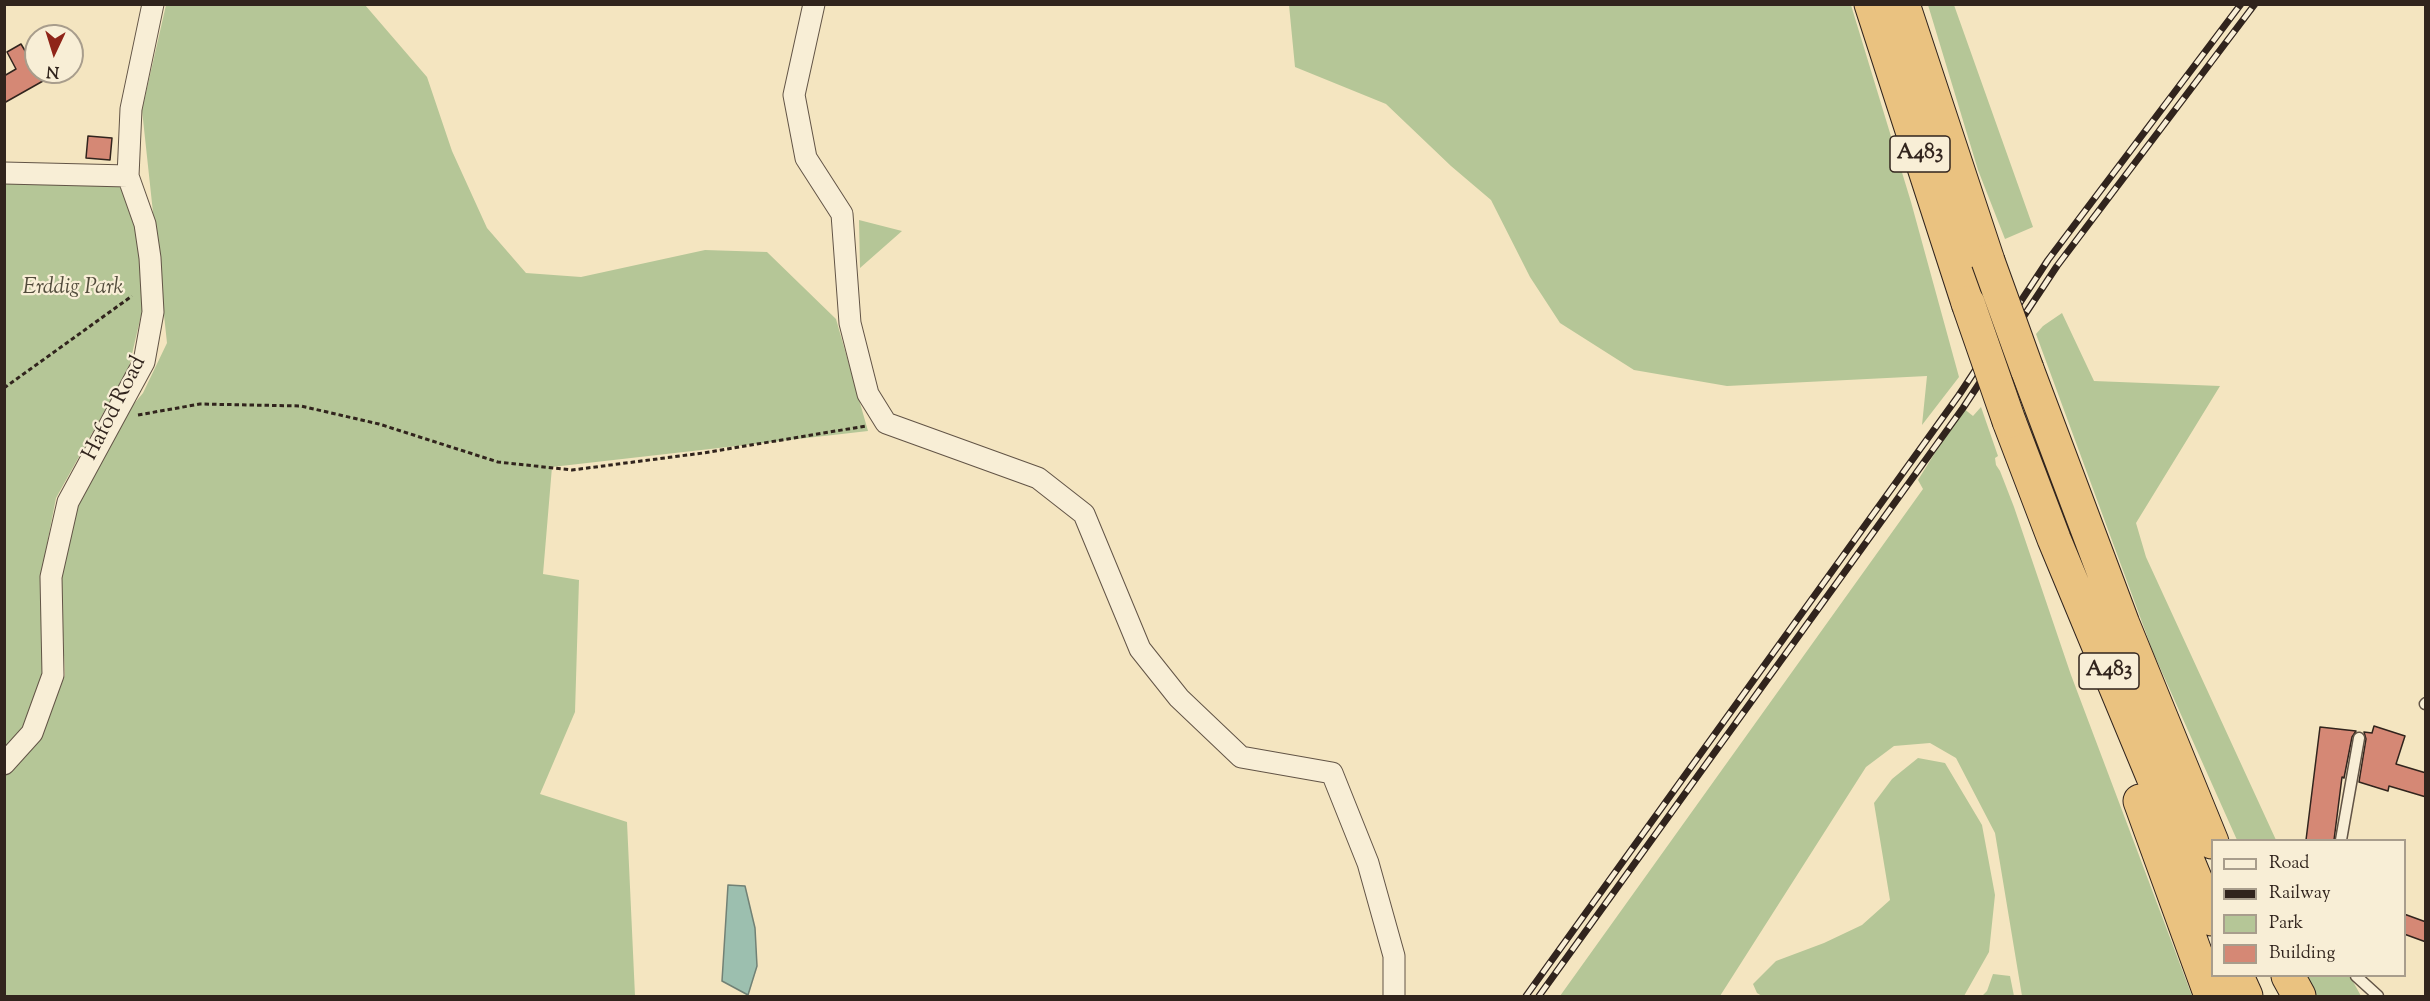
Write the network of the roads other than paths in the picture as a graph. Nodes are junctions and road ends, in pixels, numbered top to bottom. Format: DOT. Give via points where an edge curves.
graph roads {
  1 [pos="153,4"];
  2 [pos="814,4"];
  3 [pos="1871,4"];
  4 [pos="1903,4"];
  5 [pos="4,173"];
  6 [pos="128,176"];
  7 [pos="2054,539"];
  8 [pos="2359,738"];
  9 [pos="4,764"];
  10 [pos="2213,839"];
  11 [pos="2341,839"];
  12 [pos="2211,917"];
  13 [pos="2238,977"];
  14 [pos="2273,977"];
  15 [pos="2289,977"];
  16 [pos="2358,977"];
  17 [pos="1394,996"];
  18 [pos="2211,996"];
  19 [pos="2246,996"];
  20 [pos="2282,996"];
  21 [pos="2300,996"];
  22 [pos="2378,996"];
  1 -- 6 [label="street, Hafod Road" via="131,109"];
  2 -- 17 [label="street" via="794,95 806,158 842,214 850,323 868,394 885,423 1038,478 1084,514 1140,649 1179,698 1241,757 1332,773 1371,874 1394,956"];
  3 -- 7 [label="highway, A483, bridge" via="1968,303"];
  4 -- 10 [label="highway, A483, bridge" via="2027,369 2123,624"];
  5 -- 6 [label="street"];
  6 -- 9 [label="street, Hafod Road" via="145,224 152,282 153,312 144,362 68,502 51,577 53,675 32,733"];
  7 -- 12 [label="highway, A483"];
  7 -- 18 [label="highway" via="2101,695"];
  8 -- 11 [label="lane"];
  13 -- 19 [label="highway"];
  14 -- 20 [label="highway"];
  15 -- 21 [label="highway"];
  16 -- 22 [label="lane"];
}
